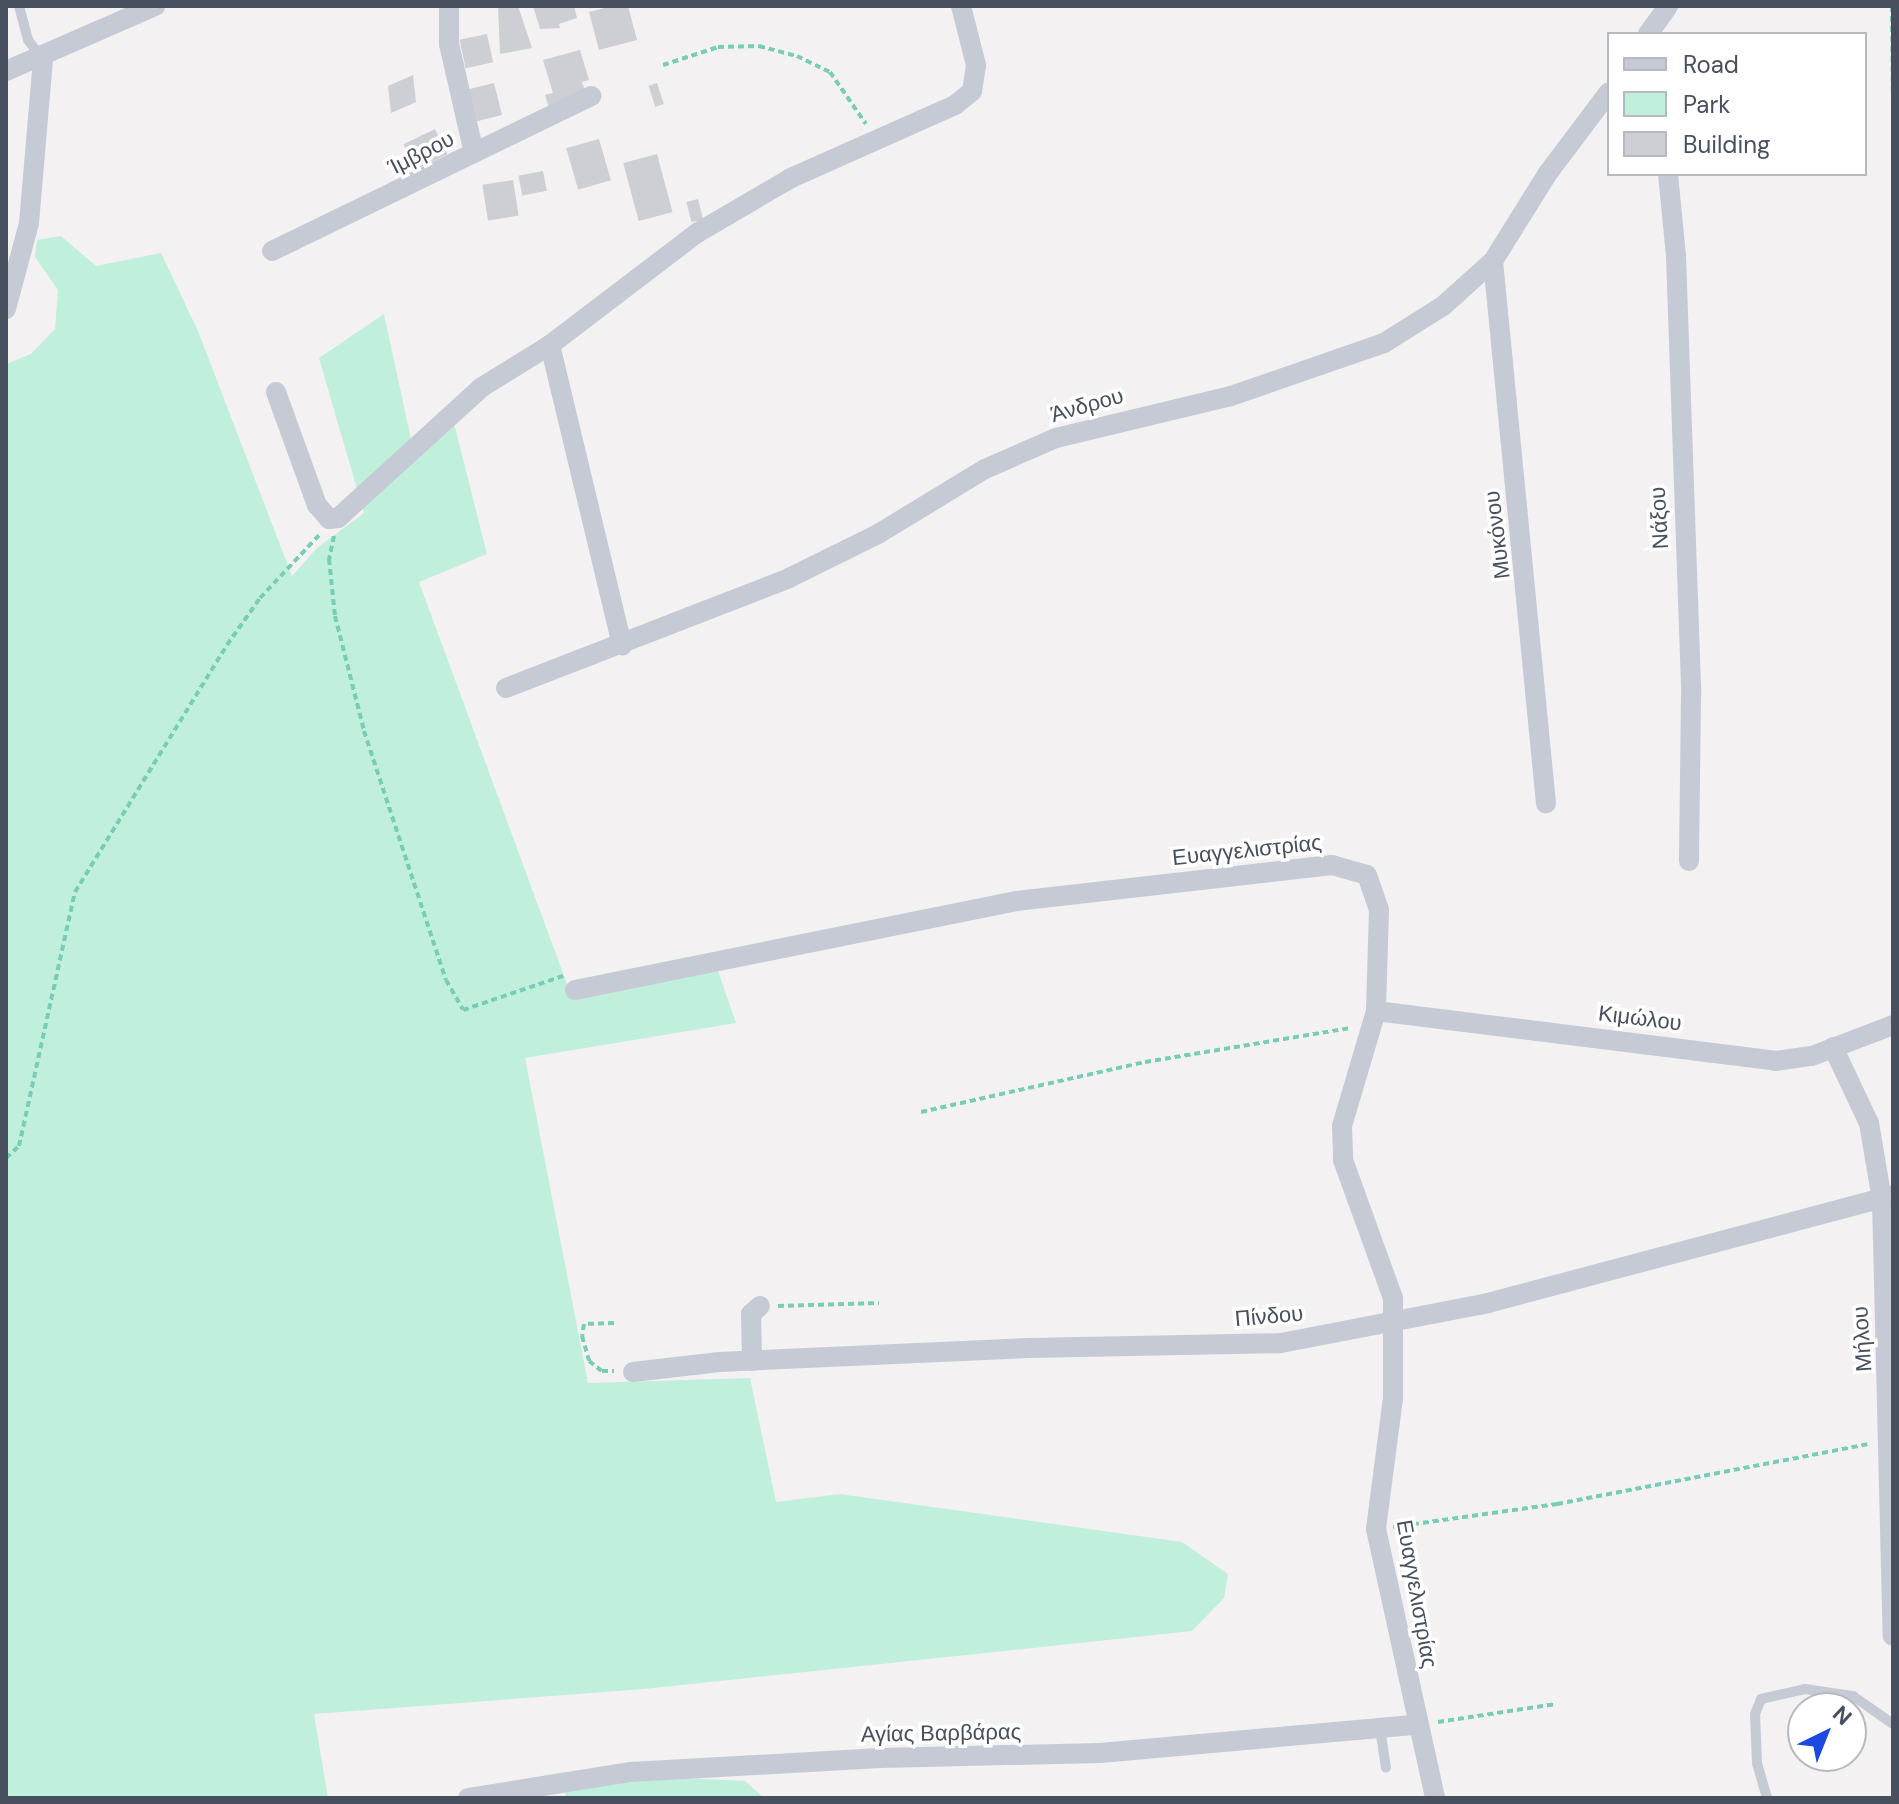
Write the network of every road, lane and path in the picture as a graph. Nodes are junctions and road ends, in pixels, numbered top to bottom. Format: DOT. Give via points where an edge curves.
graph roads {
  1 [pos="19,6"];
  2 [pos="155,6"];
  3 [pos="449,6"];
  4 [pos="961,6"];
  5 [pos="1668,6"];
  6 [pos="1892,6"];
  7 [pos="1649,32"];
  8 [pos="43,59"];
  9 [pos="663,65"];
  10 [pos="6,71"];
  11 [pos="1607,95"];
  12 [pos="591,96"];
  13 [pos="1893,106"];
  14 [pos="874,139"];
  15 [pos="474,153"];
  16 [pos="1668,176"];
  17 [pos="272,251"];
  18 [pos="1493,261"];
  19 [pos="6,309"];
  20 [pos="550,345"];
  21 [pos="276,392"];
  22 [pos="338,518"];
  23 [pos="622,645"];
  24 [pos="506,688"];
  25 [pos="1546,803"];
  26 [pos="1689,861"];
  27 [pos="575,990"];
  28 [pos="1376,1011"];
  29 [pos="1893,1025"];
  30 [pos="1373,1033"];
  31 [pos="1833,1047"];
  32 [pos="921,1112"];
  33 [pos="6,1158"];
  34 [pos="1888,1198"];
  35 [pos="1888,1297"];
  36 [pos="879,1303"];
  37 [pos="760,1306"];
  38 [pos="1396,1322"];
  39 [pos="614,1323"];
  40 [pos="752,1361"];
  41 [pos="633,1372"];
  42 [pos="1892,1434"];
  43 [pos="1376,1529"];
  44 [pos="1893,1636"];
  45 [pos="1555,1704"];
  46 [pos="1893,1724"];
  47 [pos="1416,1725"];
  48 [pos="1380,1728"];
  49 [pos="1386,1768"];
  50 [pos="468,1798"];
  51 [pos="1435,1798"];
  52 [pos="1767,1798"];
  1 -- 8 [label="lane" via="28,40"];
  2 -- 8 [label="street"];
  3 -- 15 [label="street" via="449,44"];
  4 -- 14 [label="street" via="976,65 972,91 955,105"];
  5 -- 7 [label="street"];
  6 -- 13 [label="path"];
  8 -- 10 [label="street"];
  8 -- 19 [label="street" via="29,223"];
  9 -- 14 [label="path" via="718,47 759,46 797,56 830,72"];
  11 -- 18 [label="street, Άνδρου" via="1548,173"];
  12 -- 15 [label="street, Ίμβρου"];
  14 -- 20 [label="street" via="791,178 697,233"];
  15 -- 17 [label="street, Ίμβρου"];
  16 -- 26 [label="street, Νάξου" via="1676,256 1691,695"];
  18 -- 23 [label="street, Άνδρου" via="1443,306 1384,343 1231,396 1056,438 985,469 878,534 789,578"];
  18 -- 25 [label="street, Μυκόνου"];
  20 -- 22 [label="street" via="482,387"];
  20 -- 23 [label="street"];
  21 -- 22 [label="street" via="320,512"];
  22 -- 27 [label="path" via="329,559 335,616 364,731 446,980 463,1010 554,977 564,976"];
  22 -- 33 [label="path" via="298,554 227,645 75,892 19,1146"];
  23 -- 24 [label="street, Άνδρου"];
  27 -- 28 [label="street, Ευαγγελιστρίας" via="1016,901 1332,865 1354,868 1375,888 1380,946"];
  28 -- 30 [label="street, Ευαγγελιστρίας"];
  28 -- 31 [label="street, Κιμώλου" via="1775,1061"];
  29 -- 31 [label="street, Κιμώλου"];
  30 -- 32 [label="path" via="1351,1027 1145,1062"];
  30 -- 38 [label="street, Ευαγγελιστρίας" via="1349,1093 1342,1126 1343,1160 1386,1277"];
  31 -- 34 [label="street, Μήλου" via="1869,1123"];
  34 -- 35 [label="street, Μήλου"];
  34 -- 38 [label="street, Πίνδου"];
  35 -- 42 [label="street, Μήλου"];
  36 -- 37 [label="path"];
  37 -- 40 [label="street" via="751,1314"];
  38 -- 40 [label="street, Πίνδου" via="1281,1343"];
  38 -- 43 [label="street, Ευαγγελιστρίας" via="1393,1398"];
  39 -- 41 [label="path" via="584,1324 589,1361 602,1371"];
  40 -- 41 [label="street, Πίνδου"];
  42 -- 43 [label="path" via="1557,1504"];
  42 -- 44 [label="street, Μήλου"];
  43 -- 47 [label="street, Ευαγγελιστρίας"];
  45 -- 47 [label="path"];
  46 -- 52 [label="lane" via="1853,1696 1805,1689 1761,1699 1755,1714 1757,1763"];
  47 -- 48 [label="street, Αγίας Βαρβάρας"];
  47 -- 51 [label="street, Ευαγγελιστρίας"];
  48 -- 49 [label="lane"];
  48 -- 50 [label="street, Αγίας Βαρβάρας" via="1100,1753 631,1772"];
}
